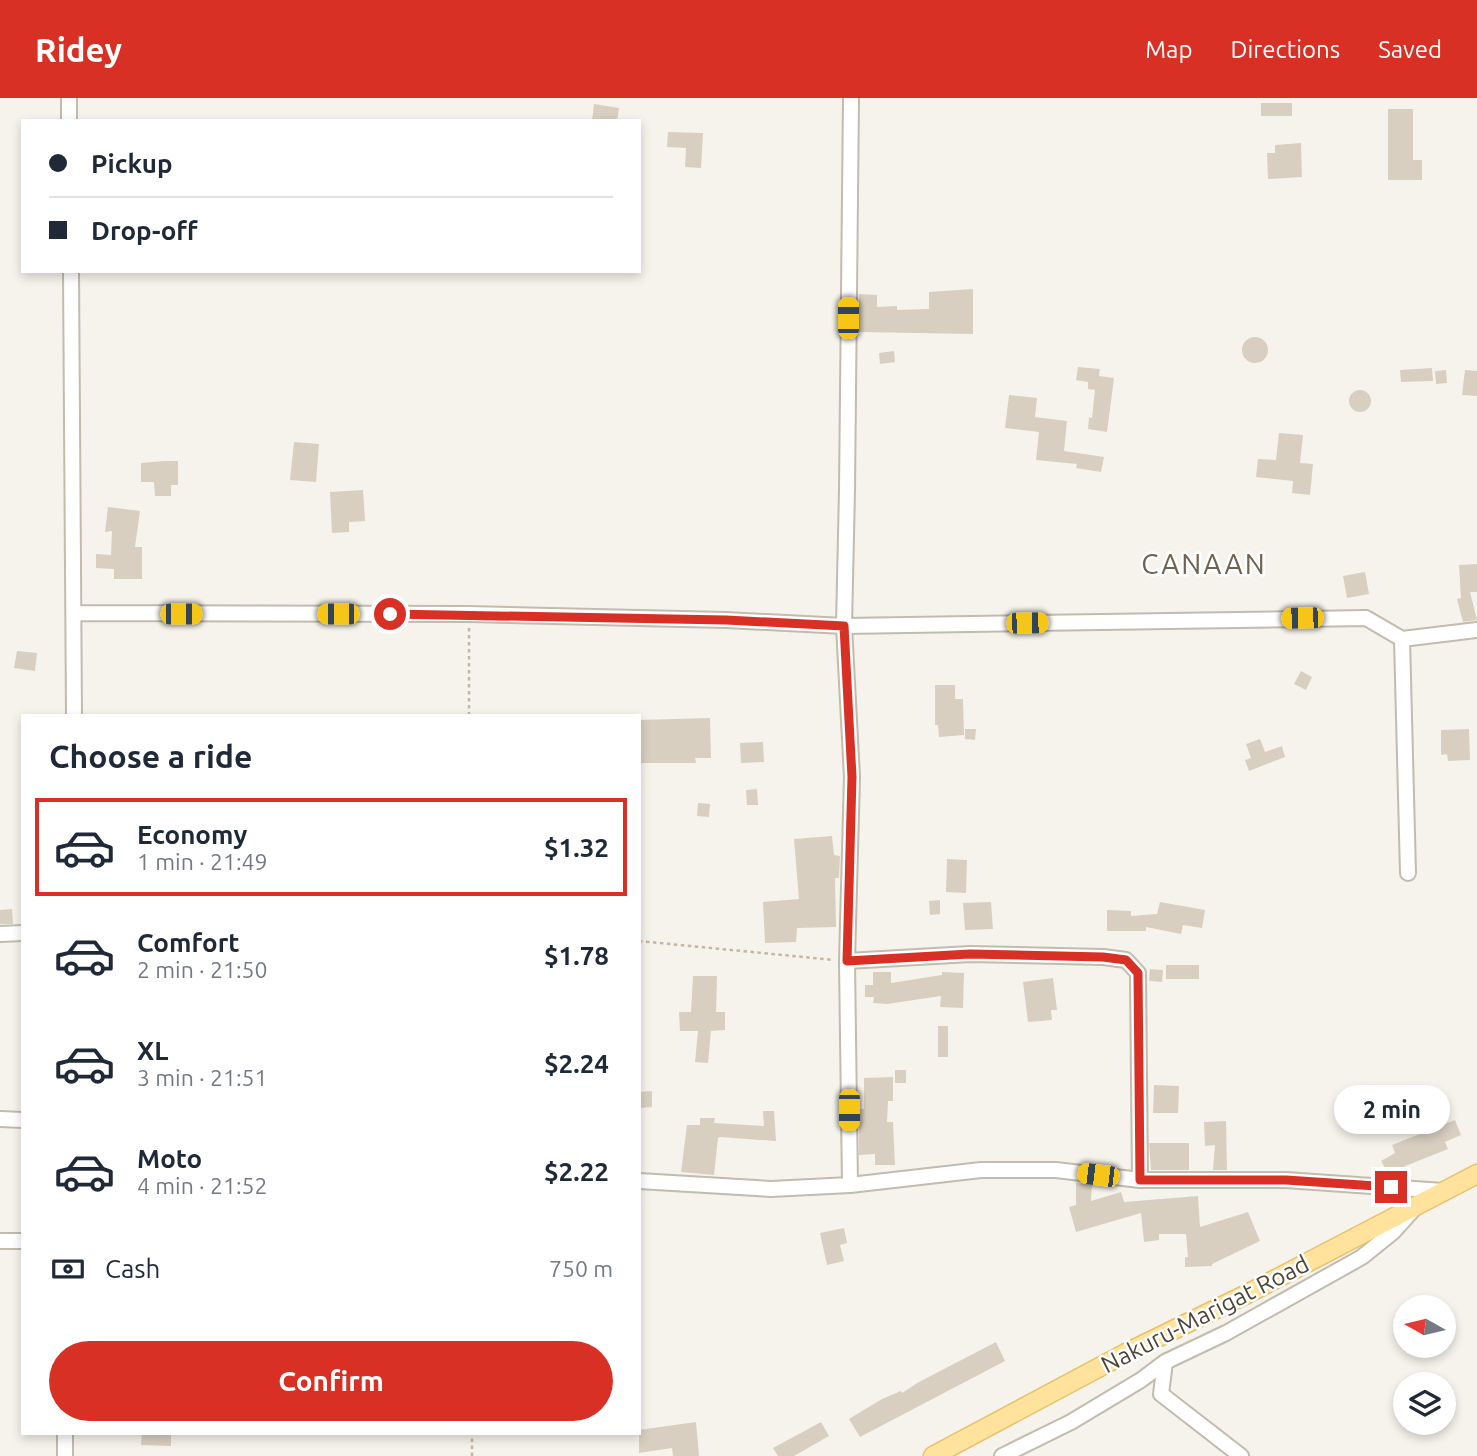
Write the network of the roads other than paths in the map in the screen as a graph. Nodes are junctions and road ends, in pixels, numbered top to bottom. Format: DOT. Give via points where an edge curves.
graph roads {
  1 [pos="69,98"];
  2 [pos="851,98"];
  3 [pos="69,119"];
  4 [pos="71,273"];
  5 [pos="75,613"];
  6 [pos="844,626"];
  7 [pos="1477,630"];
  8 [pos="1402,639"];
  9 [pos="74,714"];
  10 [pos="1408,873"];
  11 [pos="21,933"];
  12 [pos="0,934"];
  13 [pos="847,961"];
  14 [pos="0,1119"];
  15 [pos="21,1120"];
  16 [pos="1477,1174"];
  17 [pos="1140,1180"];
  18 [pos="641,1181"];
  19 [pos="850,1185"];
  20 [pos="1443,1191"];
  21 [pos="1420,1202"];
  22 [pos="0,1241"];
  23 [pos="21,1241"];
  24 [pos="1166,1362"];
  25 [pos="1141,1380"];
  26 [pos="1161,1394"];
  27 [pos="65,1435"];
  28 [pos="65,1456"];
  29 [pos="933,1456"];
  30 [pos="1002,1456"];
  31 [pos="1241,1456"];
  1 -- 3 [label="street"];
  2 -- 6 [label="street"];
  4 -- 5 [label="street"];
  5 -- 6 [label="street" via="469,614"];
  5 -- 9 [label="street"];
  6 -- 8 [label="street" via="1366,618"];
  6 -- 13 [label="street" via="852,777"];
  7 -- 8 [label="street"];
  8 -- 10 [label="street"];
  11 -- 12 [label="street"];
  13 -- 17 [label="street" via="970,954 1126,960 1138,973"];
  13 -- 19 [label="street"];
  14 -- 15 [label="street"];
  16 -- 20 [label="main road, Nakuru-Marigat Road"];
  17 -- 19 [label="street" via="1056,1170 981,1170"];
  17 -- 20 [label="street" via="1286,1180"];
  18 -- 19 [label="street" via="771,1189"];
  20 -- 21 [label="main road, Nakuru-Marigat Road"];
  21 -- 24 [label="street" via="1362,1257"];
  21 -- 29 [label="main road, Nakuru-Marigat Road"];
  22 -- 23 [label="street"];
  24 -- 25 [label="street"];
  24 -- 26 [label="street"];
  25 -- 26 [label="street"];
  25 -- 30 [label="street"];
  26 -- 31 [label="street"];
  27 -- 28 [label="street"];
}
